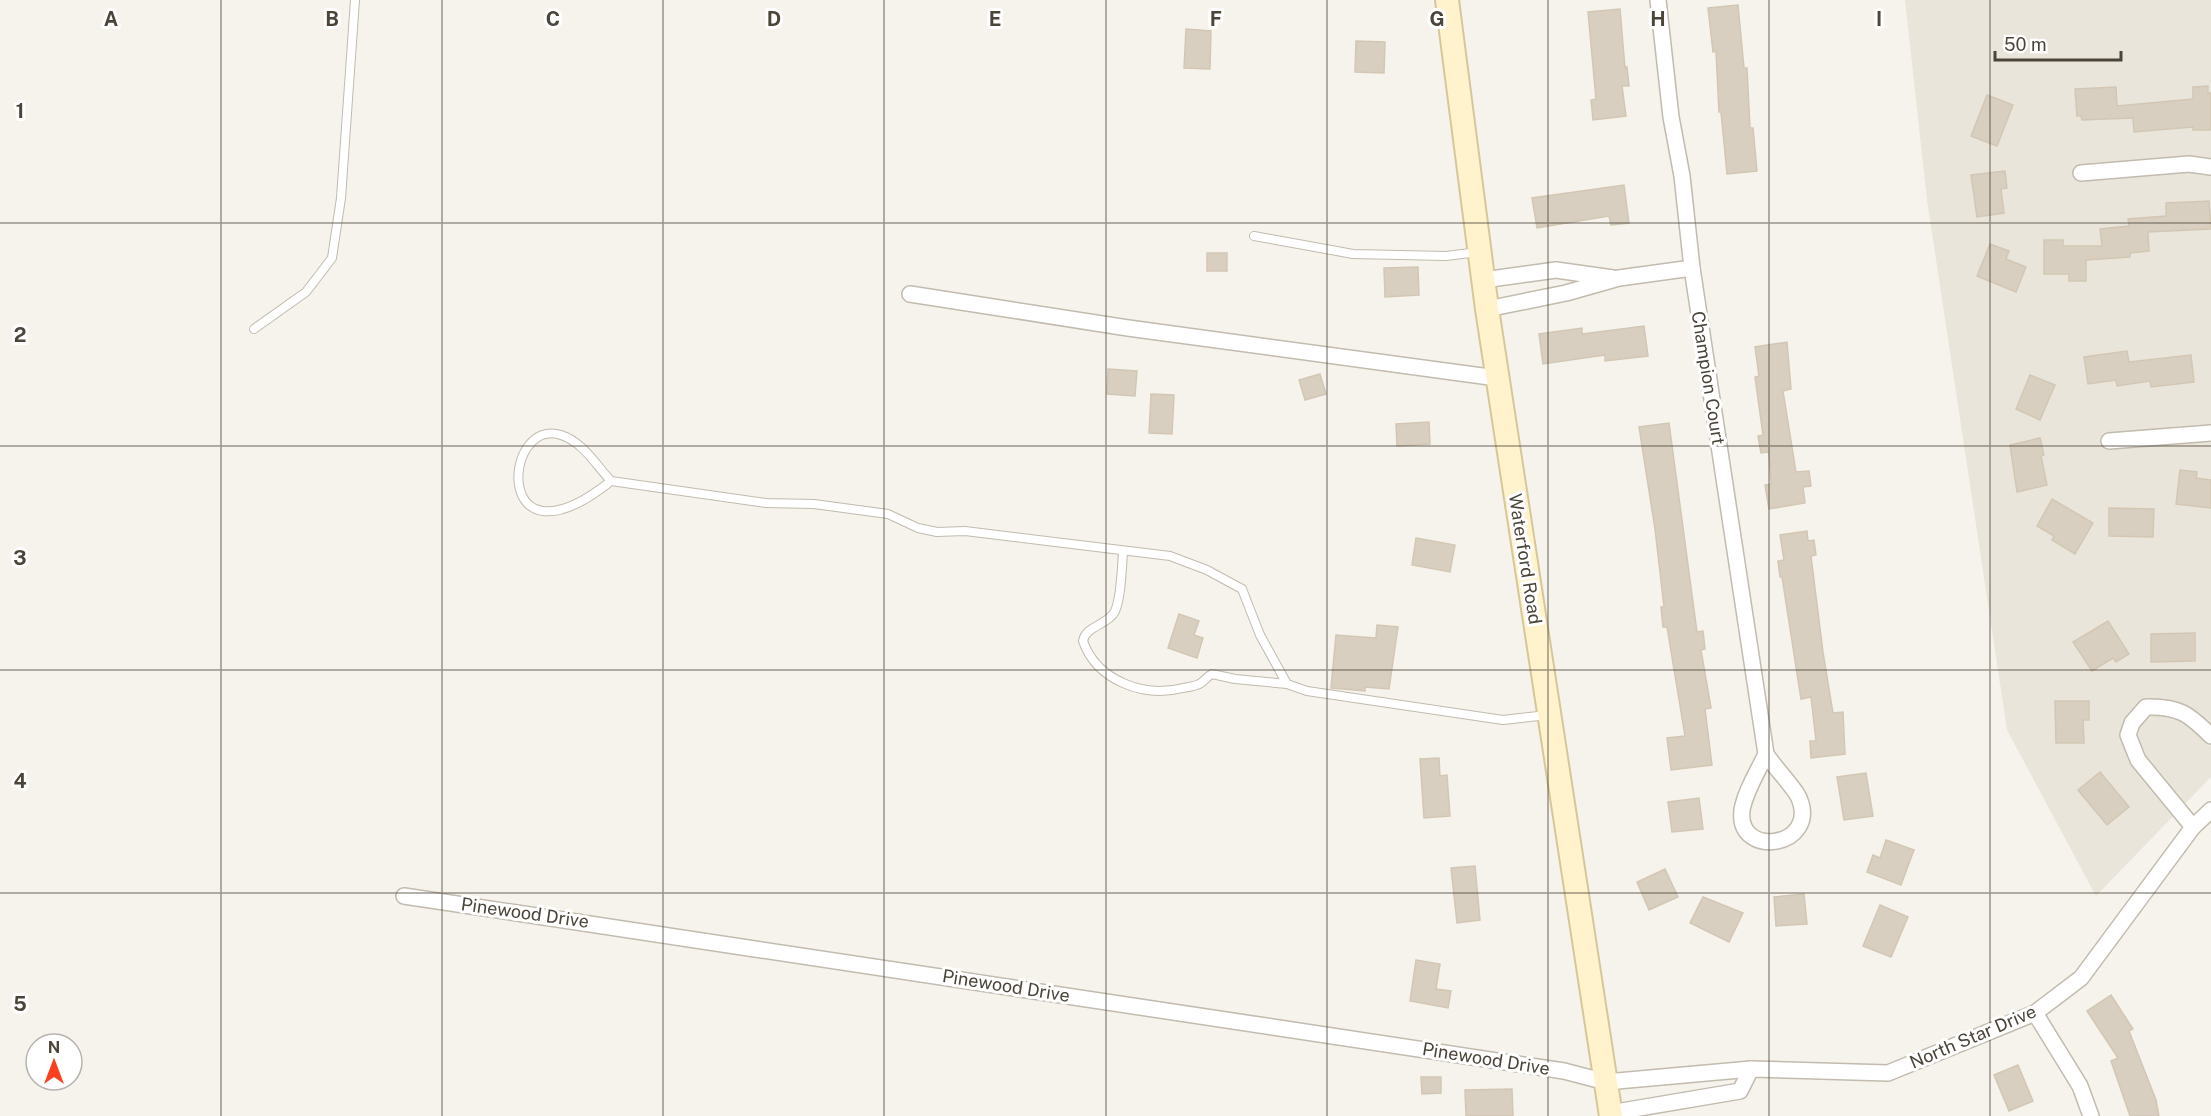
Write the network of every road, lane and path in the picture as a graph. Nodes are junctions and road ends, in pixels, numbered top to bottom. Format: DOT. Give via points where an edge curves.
graph roads {
  1 [pos="355,0"];
  2 [pos="1447,0"];
  3 [pos="1658,0"];
  4 [pos="2211,167"];
  5 [pos="2081,173"];
  6 [pos="1254,236"];
  7 [pos="1479,252"];
  8 [pos="1692,268"];
  9 [pos="1619,278"];
  10 [pos="1483,280"];
  11 [pos="910,294"];
  12 [pos="1487,309"];
  13 [pos="254,329"];
  14 [pos="1497,378"];
  15 [pos="2211,434"];
  16 [pos="2109,441"];
  17 [pos="611,481"];
  18 [pos="1124,551"];
  19 [pos="1287,684"];
  20 [pos="1549,714"];
  21 [pos="2211,736"];
  22 [pos="1766,754"];
  23 [pos="2211,810"];
  24 [pos="2193,827"];
  25 [pos="404,896"];
  26 [pos="2035,1013"];
  27 [pos="1751,1069"];
  28 [pos="1606,1082"];
  29 [pos="1611,1115"];
  30 [pos="2091,1116"];
  1 -- 13 [label="lane" via="341,198 332,258 306,292"];
  2 -- 7 [label="main road, Waterford Road"];
  3 -- 8 [label="street, Champion Court"];
  4 -- 5 [label="street" via="2190,164"];
  6 -- 7 [label="lane" via="1353,255 1446,256"];
  7 -- 10 [label="main road, Waterford Road"];
  8 -- 9 [label="street"];
  8 -- 22 [label="street, Champion Court"];
  9 -- 10 [label="street" via="1556,270"];
  9 -- 12 [label="street"];
  10 -- 12 [label="main road, Waterford Road"];
  11 -- 14 [label="street"];
  12 -- 14 [label="main road, Waterford Road"];
  14 -- 20 [label="main road, Waterford Road"];
  15 -- 16 [label="street"];
  17 -- 17 [label="lane" via="583,448 558,434 543,435 528,446 520,460 519,492 527,506 540,511 556,511 577,503"];
  17 -- 18 [label="lane" via="888,514 937,532 965,531"];
  18 -- 19 [label="lane" via="1170,556 1242,589 1260,635"];
  18 -- 19 [label="lane" via="1115,611 1106,622 1087,632 1083,641 1095,664 1109,676 1154,691 1201,683 1212,674"];
  19 -- 20 [label="lane" via="1307,691 1503,720"];
  20 -- 28 [label="main road, Waterford Road"];
  21 -- 24 [label="street" via="2190,715 2162,706 2146,707 2132,723 2128,735 2138,760"];
  22 -- 22 [label="street, Champion Court" via="1742,809 1747,830 1767,843 1788,838 1797,829 1802,810 1799,798"];
  23 -- 24 [label="street, North Star Drive"];
  24 -- 26 [label="street, North Star Drive" via="2081,978"];
  25 -- 28 [label="street, Pinewood Drive" via="1564,1071"];
  26 -- 27 [label="street, North Star Drive" via="1888,1073"];
  26 -- 30 [label="street" via="2080,1086"];
  27 -- 28 [label="street, North Star Drive"];
  27 -- 29 [label="street" via="1740,1091"];
  28 -- 29 [label="main road, Waterford Road"];
}
